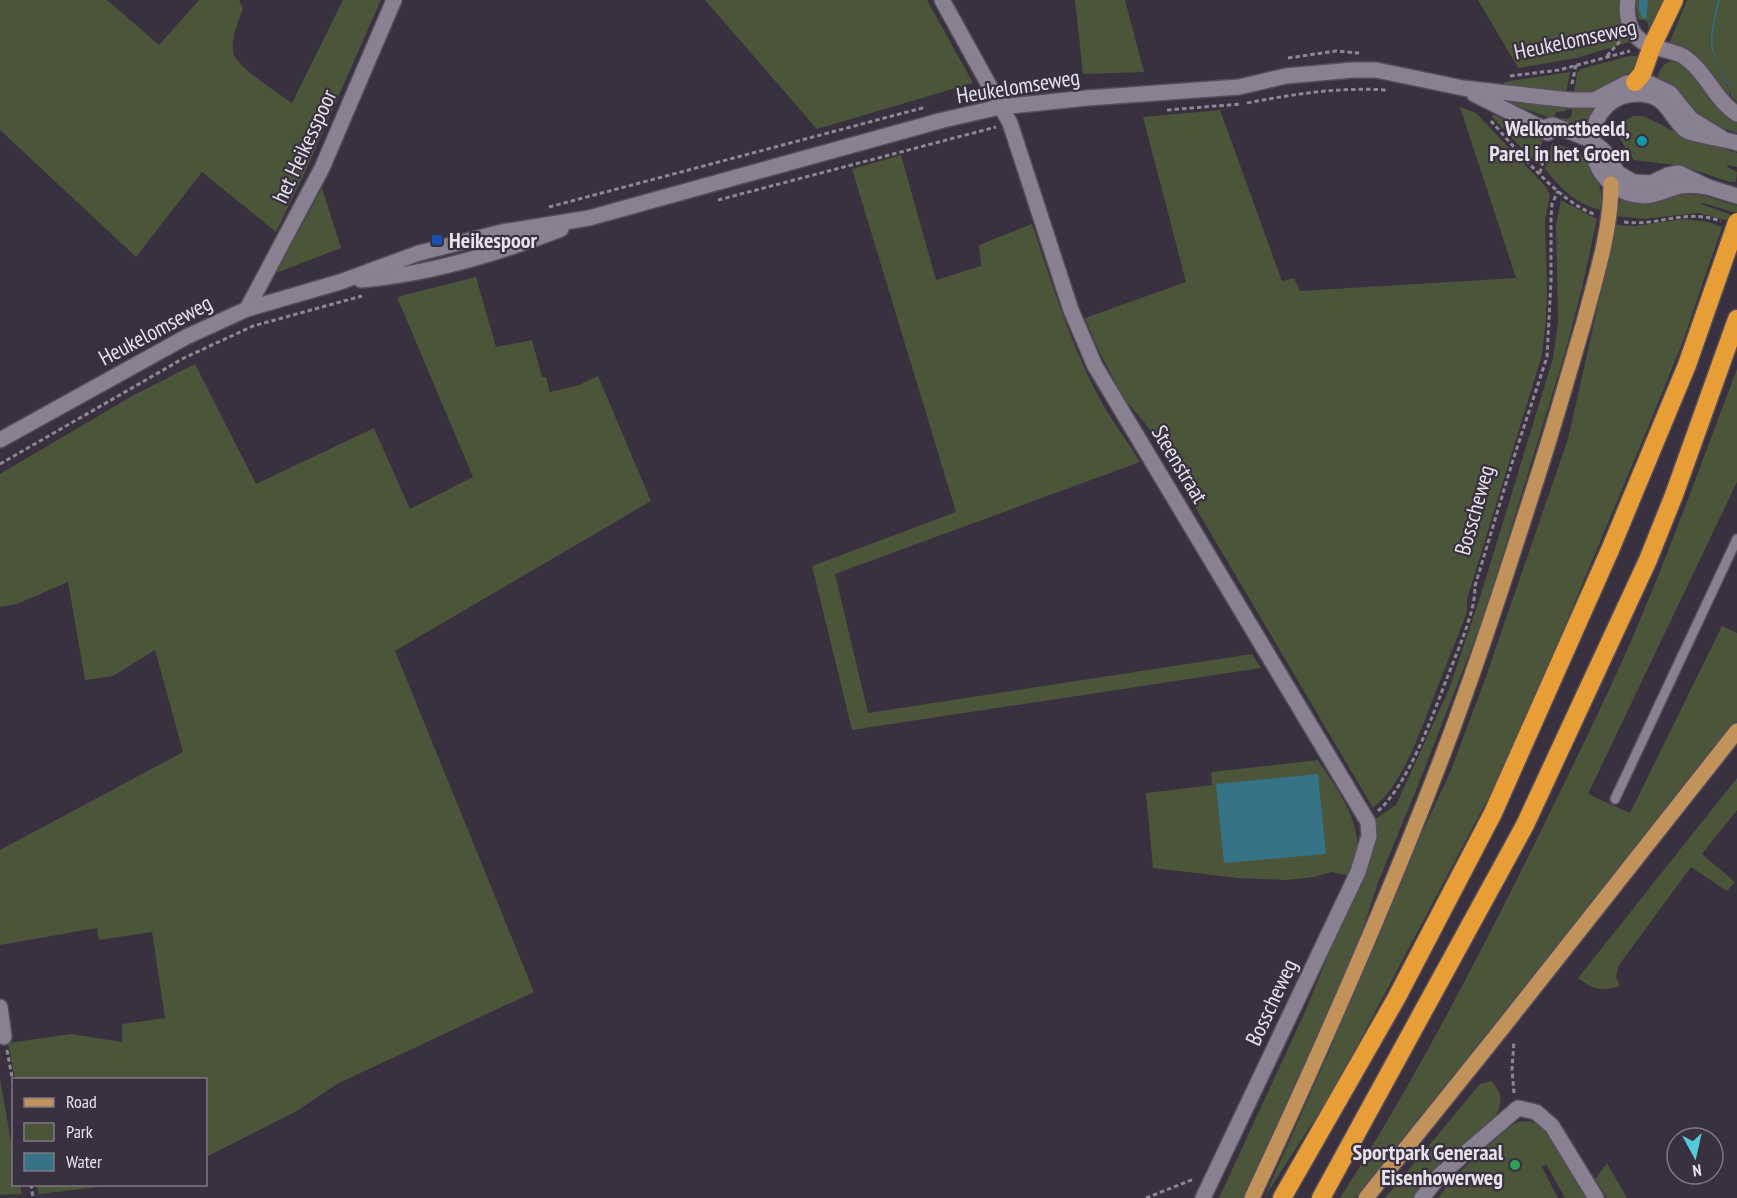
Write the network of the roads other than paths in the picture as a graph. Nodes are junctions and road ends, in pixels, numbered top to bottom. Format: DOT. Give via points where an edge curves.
graph roads {
  1 [pos="394,0"];
  2 [pos="942,0"];
  3 [pos="1629,0"];
  4 [pos="1674,0"];
  5 [pos="1656,47"];
  6 [pos="1640,86"];
  7 [pos="1463,88"];
  8 [pos="1000,107"];
  9 [pos="1737,114"];
  10 [pos="1737,142"];
  11 [pos="1592,147"];
  12 [pos="1611,184"];
  13 [pos="1708,187"];
  14 [pos="1737,196"];
  15 [pos="1737,222"];
  16 [pos="248,309"];
  17 [pos="1737,319"];
  18 [pos="0,440"];
  19 [pos="1737,539"];
  20 [pos="1737,731"];
  21 [pos="1615,799"];
  22 [pos="1368,821"];
  23 [pos="0,1007"];
  24 [pos="4,1037"];
  25 [pos="1203,1198"];
  26 [pos="1252,1198"];
  27 [pos="1282,1198"];
  28 [pos="1321,1198"];
  29 [pos="1366,1198"];
  30 [pos="1422,1198"];
  31 [pos="1596,1198"];
  1 -- 16 [label="street, het Heikesspoor" via="322,168"];
  2 -- 8 [label="street, Steenstraat"];
  3 -- 5 [label="street" via="1632,30"];
  4 -- 5 [label="highway"];
  5 -- 6 [label="highway"];
  5 -- 9 [label="street" via="1681,55 1696,66 1720,99"];
  6 -- 7 [label="street, Heukelomseweg" via="1614,89 1587,101"];
  6 -- 10 [label="street" via="1664,88 1690,119 1722,138"];
  6 -- 11 [label="street" via="1604,110 1593,129"];
  7 -- 8 [label="street, Heukelomseweg" via="1376,70 1353,70 1286,76 1239,87"];
  7 -- 11 [label="street, Heukelomseweg" via="1542,128 1554,125"];
  8 -- 16 [label="street, Heukelomseweg" via="589,218 507,250 431,270 340,282"];
  8 -- 22 [label="street, Steenstraat" via="1010,123 1071,310 1095,366"];
  11 -- 12 [label="street" via="1599,171"];
  11 -- 13 [label="street" via="1604,151 1612,166 1633,182 1651,183 1679,173"];
  12 -- 13 [label="street" via="1628,193 1648,196 1686,185"];
  12 -- 26 [label="main road" via="1610,219 1597,274 1555,424 1490,626 1375,923"];
  13 -- 14 [label="street"];
  15 -- 27 [label="highway, bridge" via="1686,365 1610,550 1493,813 1396,997"];
  16 -- 18 [label="street, Heukelomseweg" via="186,337"];
  17 -- 28 [label="highway" via="1648,560 1525,825"];
  19 -- 21 [label="lane"];
  20 -- 29 [label="main road"];
  22 -- 25 [label="street, Bosscheweg" via="1369,836 1358,872"];
  23 -- 24 [label="street"];
  30 -- 31 [label="street" via="1440,1175 1518,1108 1536,1112 1552,1126"];
}
